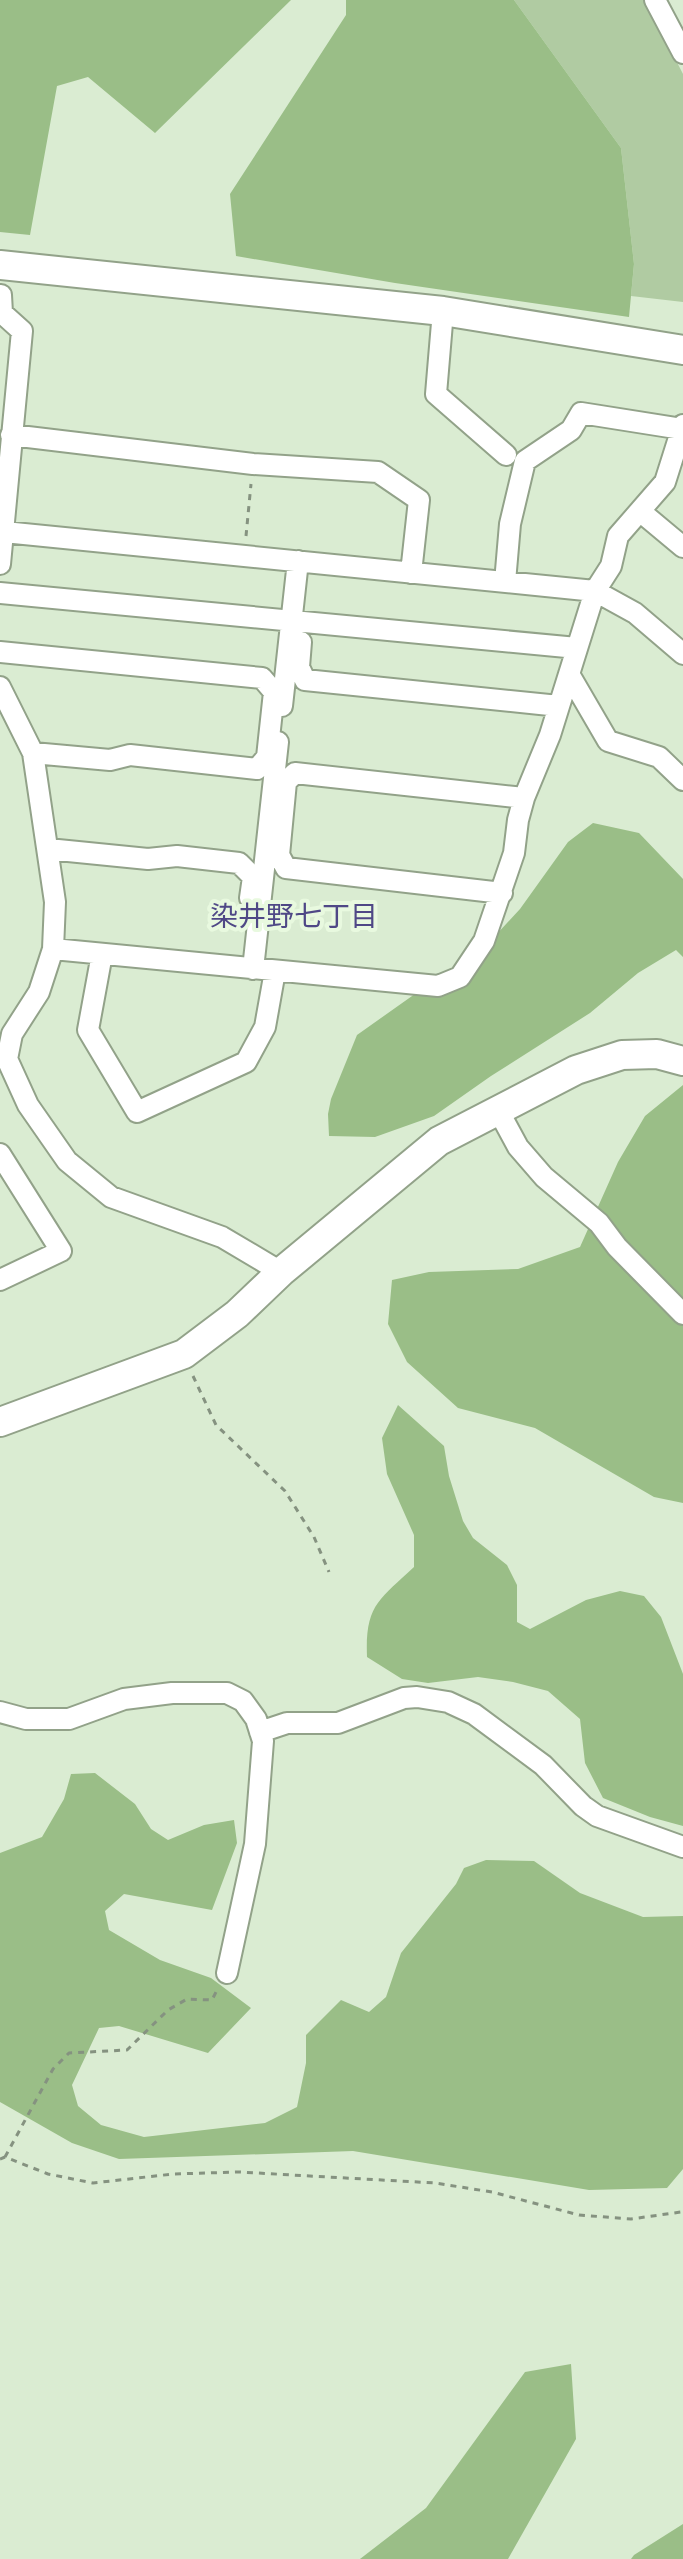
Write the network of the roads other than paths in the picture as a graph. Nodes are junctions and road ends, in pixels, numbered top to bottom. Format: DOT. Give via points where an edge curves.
graph roads {
  1 [pos="655,0"];
  2 [pos="683,53"];
  3 [pos="0,265"];
  4 [pos="1,295"];
  5 [pos="443,311"];
  6 [pos="683,350"];
  7 [pos="682,427"];
  8 [pos="11,435"];
  9 [pos="506,455"];
  10 [pos="641,512"];
  11 [pos="4,532"];
  12 [pos="682,545"];
  13 [pos="303,562"];
  14 [pos="0,564"];
  15 [pos="411,573"];
  16 [pos="505,582"];
  17 [pos="595,591"];
  18 [pos="0,593"];
  19 [pos="297,622"];
  20 [pos="577,648"];
  21 [pos="0,652"];
  22 [pos="683,654"];
  23 [pos="569,674"];
  24 [pos="0,687"];
  25 [pos="559,706"];
  26 [pos="8,721"];
  27 [pos="33,753"];
  28 [pos="683,780"];
  29 [pos="524,798"];
  30 [pos="48,849"];
  31 [pos="502,893"];
  32 [pos="53,949"];
  33 [pos="102,954"];
  34 [pos="247,968"];
  35 [pos="275,971"];
  36 [pos="2,1060"];
  37 [pos="683,1061"];
  38 [pos="498,1110"];
  39 [pos="0,1154"];
  40 [pos="281,1272"];
  41 [pos="0,1280"];
  42 [pos="683,1314"];
  43 [pos="0,1422"];
  44 [pos="0,1712"];
  45 [pos="260,1732"];
  46 [pos="683,1847"];
  47 [pos="227,1973"];
  1 -- 2 [label="street"];
  3 -- 5 [label="street"];
  4 -- 8 [label="street" via="2,313 22,331"];
  5 -- 6 [label="street"];
  5 -- 9 [label="street" via="436,394"];
  7 -- 10 [label="street" via="665,482"];
  7 -- 16 [label="street" via="581,413 571,430 525,461 510,524"];
  8 -- 11 [label="street"];
  8 -- 15 [label="street" via="253,464 378,472 419,500"];
  10 -- 12 [label="street"];
  10 -- 17 [label="street" via="618,536 611,566"];
  11 -- 13 [label="street"];
  11 -- 14 [label="street"];
  13 -- 15 [label="street"];
  13 -- 19 [label="street"];
  15 -- 16 [label="street"];
  16 -- 17 [label="street"];
  17 -- 20 [label="street"];
  17 -- 22 [label="street" via="635,613"];
  18 -- 19 [label="street"];
  19 -- 20 [label="street"];
  19 -- 25 [label="street" via="299,667 305,680"];
  19 -- 34 [label="street"];
  20 -- 23 [label="street"];
  21 -- 27 [label="street" via="262,678 274,692 267,757 257,769 130,755 110,760"];
  23 -- 25 [label="street"];
  23 -- 28 [label="street" via="608,741 659,757"];
  24 -- 26 [label="street"];
  25 -- 29 [label="street"];
  26 -- 27 [label="street"];
  27 -- 30 [label="street"];
  29 -- 31 [label="street"];
  29 -- 31 [label="street" via="295,773 286,782 279,855 286,868"];
  30 -- 32 [label="street" via="55,902"];
  30 -- 34 [label="street" via="239,863 253,877"];
  31 -- 35 [label="street" via="484,941 460,977 438,986"];
  32 -- 33 [label="street"];
  32 -- 36 [label="street" via="39,992"];
  33 -- 34 [label="street"];
  33 -- 35 [label="street" via="88,1030 137,1112 246,1062 265,1027"];
  34 -- 35 [label="street"];
  36 -- 40 [label="street" via="67,1161 111,1197 222,1237"];
  37 -- 38 [label="street" via="657,1054 622,1055 576,1070"];
  38 -- 40 [label="street" via="439,1141"];
  38 -- 42 [label="street" via="518,1147 544,1177 599,1223"];
  39 -- 41 [label="street" via="61,1251"];
  40 -- 43 [label="street" via="184,1354"];
  44 -- 45 [label="street" via="26,1719 69,1719 124,1699 227,1693 243,1701"];
  45 -- 46 [label="street" via="287,1723 338,1723 404,1698 448,1702 474,1714 543,1765 597,1816"];
  45 -- 47 [label="street" via="255,1844"];
}
